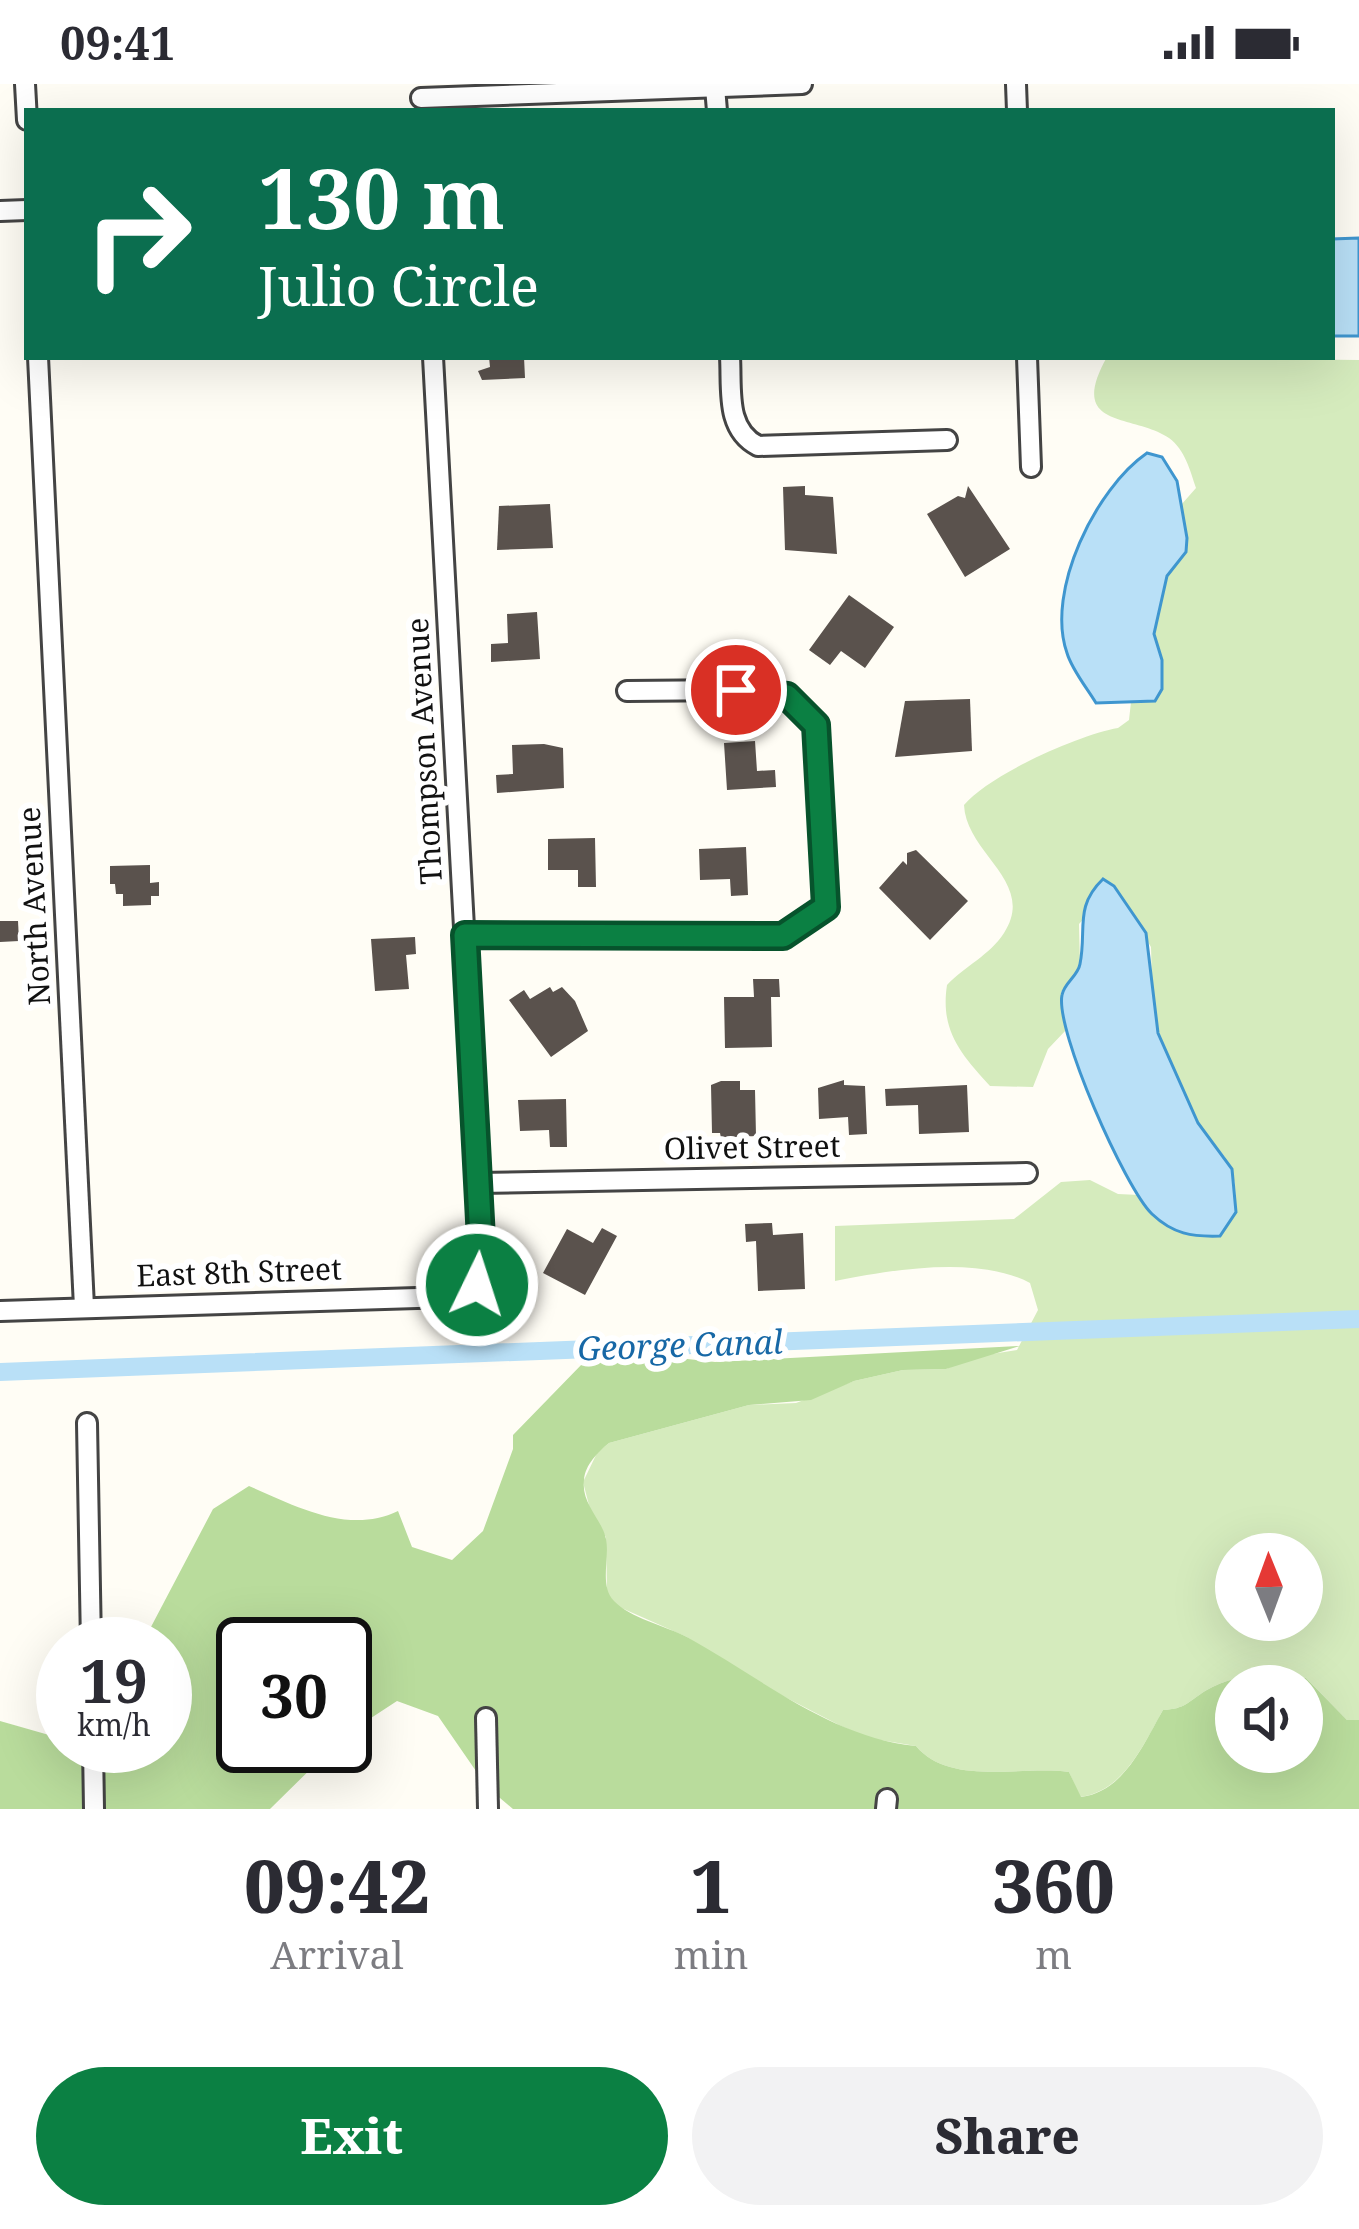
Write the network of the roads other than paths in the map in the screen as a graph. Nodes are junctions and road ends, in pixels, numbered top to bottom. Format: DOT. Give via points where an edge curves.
graph roads {
  1 [pos="802,84"];
  2 [pos="716,87"];
  3 [pos="421,98"];
  4 [pos="717,108"];
  5 [pos="38,360"];
  6 [pos="433,360"];
  7 [pos="730,360"];
  8 [pos="1027,360"];
  9 [pos="947,440"];
  10 [pos="1031,467"];
  11 [pos="627,691"];
  12 [pos="465,935"];
  13 [pos="1027,1173"];
  14 [pos="478,1183"];
  15 [pos="477,1285"];
  16 [pos="84,1307"];
  17 [pos="0,1311"];
  18 [pos="87,1423"];
  19 [pos="91,1617"];
  20 [pos="486,1718"];
  21 [pos="93,1773"];
  22 [pos="94,1809"];
  23 [pos="488,1809"];
  1 -- 2 [label="street"];
  2 -- 3 [label="street"];
  2 -- 4 [label="street"];
  5 -- 16 [label="street, North Avenue"];
  6 -- 12 [label="street, Thompson Avenue"];
  7 -- 9 [label="street" via="738,432 758,446"];
  8 -- 10 [label="street"];
  11 -- 12 [label="street" via="787,696 816,725 826,907 783,936"];
  12 -- 14 [label="street, Thompson Avenue"];
  13 -- 14 [label="street, Olivet Street"];
  14 -- 15 [label="street, Thompson Avenue"];
  15 -- 16 [label="street, East 8th Street" via="450,1297"];
  16 -- 17 [label="street, East 8th Street"];
  18 -- 19 [label="street"];
  20 -- 23 [label="street"];
  21 -- 22 [label="street"];
}
